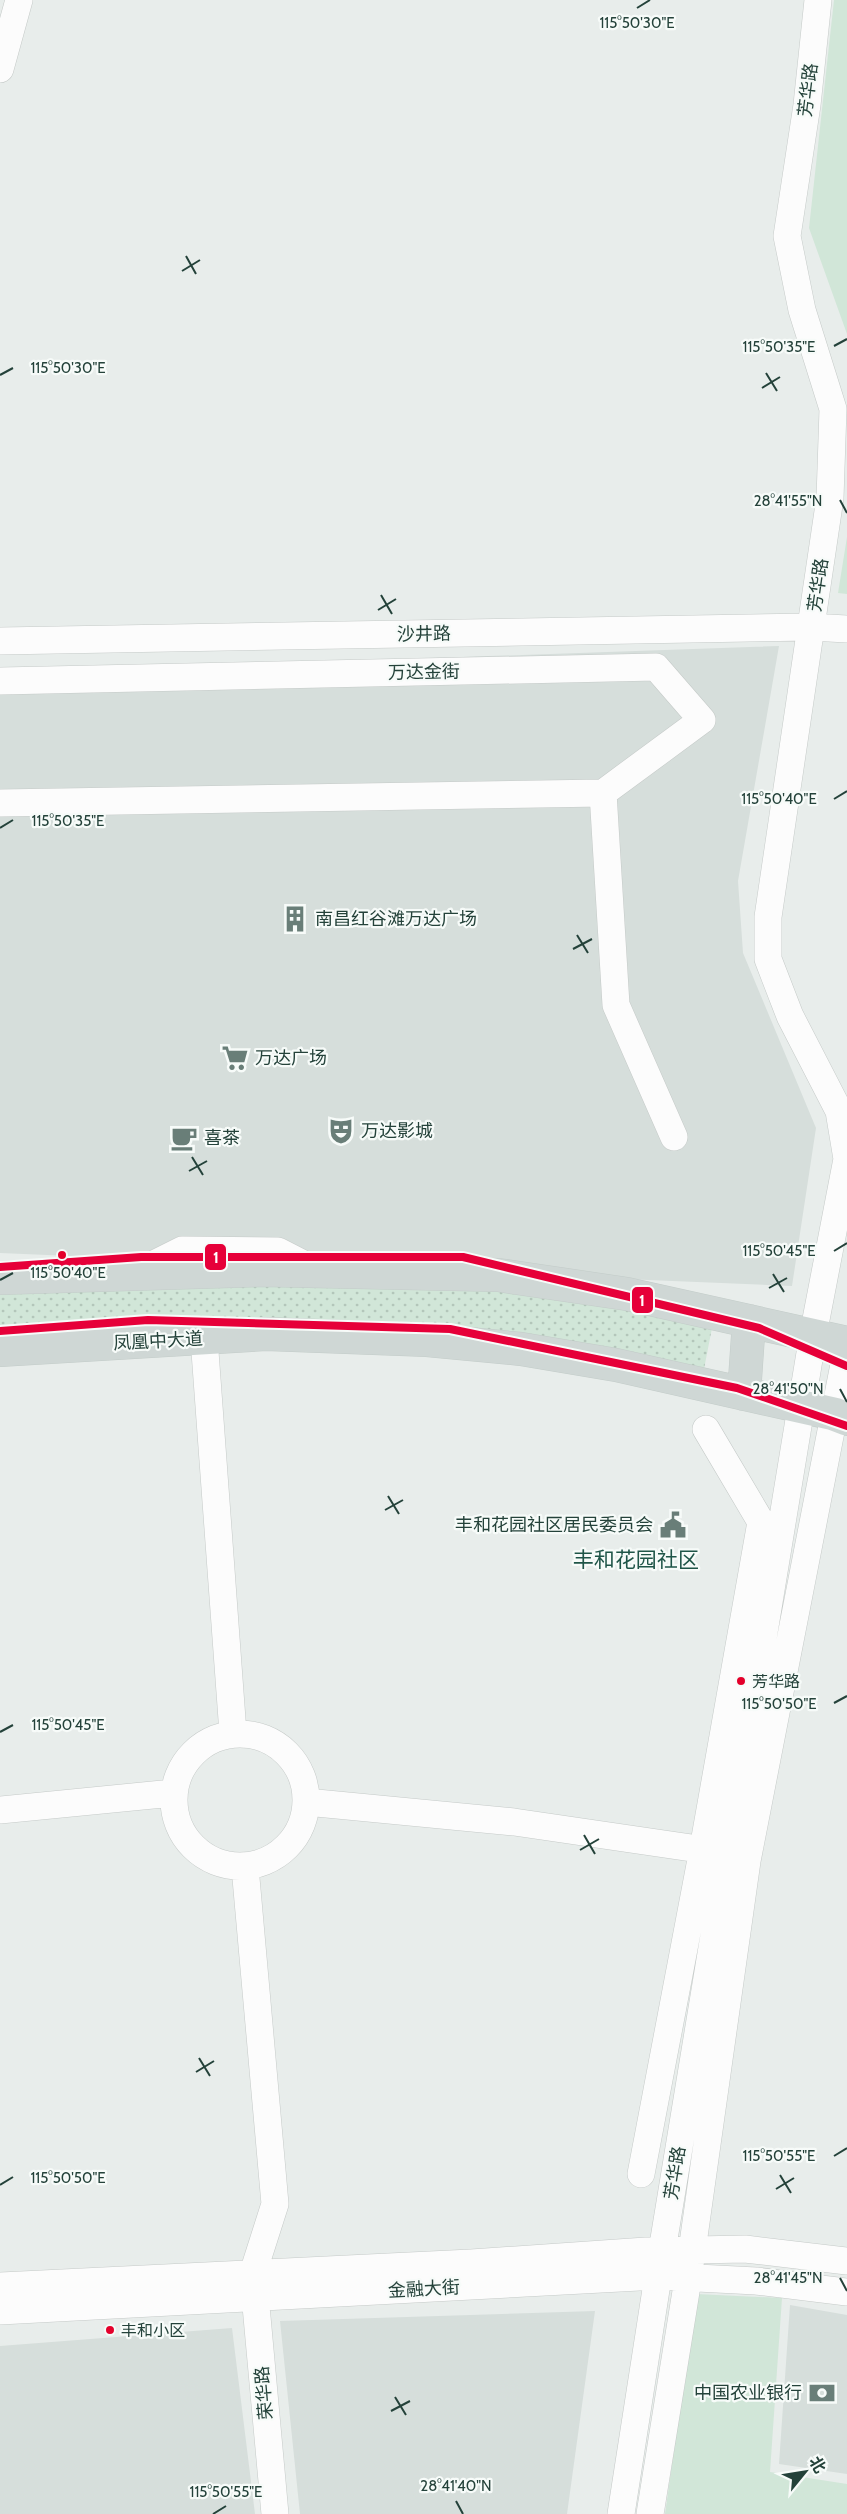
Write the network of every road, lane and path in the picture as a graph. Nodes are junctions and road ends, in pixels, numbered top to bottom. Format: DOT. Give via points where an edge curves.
graph roads {
  1 [pos="19,0"];
  2 [pos="819,0"];
  3 [pos="0,69"];
  4 [pos="811,627"];
  5 [pos="847,629"];
  6 [pos="0,641"];
  7 [pos="0,681"];
  8 [pos="603,794"];
  9 [pos="0,803"];
  10 [pos="674,1137"];
  11 [pos="847,1159"];
  12 [pos="0,1278"];
  13 [pos="749,1321"];
  14 [pos="813,1335"];
  15 [pos="204,1338"];
  16 [pos="847,1343"];
  17 [pos="847,1349"];
  18 [pos="0,1350"];
  19 [pos="744,1394"];
  20 [pos="801,1406"];
  21 [pos="841,1416"];
  22 [pos="706,1429"];
  23 [pos="233,1733"];
  24 [pos="174,1793"];
  25 [pos="306,1802"];
  26 [pos="0,1810"];
  27 [pos="715,1851"];
  28 [pos="245,1867"];
  29 [pos="641,2174"];
  30 [pos="692,2250"];
  31 [pos="847,2261"];
  32 [pos="660,2263"];
  33 [pos="688,2279"];
  34 [pos="254,2285"];
  35 [pos="0,2286"];
  36 [pos="847,2292"];
  37 [pos="0,2312"];
  38 [pos="275,2514"];
  39 [pos="621,2514"];
  40 [pos="650,2514"];
  1 -- 3 [label="street"];
  2 -- 4 [label="street, 芳华路" via="787,236 802,310 833,410 831,498"];
  4 -- 5 [label="street, 沙井路"];
  4 -- 6 [label="street, 沙井路"];
  4 -- 11 [label="street, 芳华路" via="768,917 768,959 790,1016 839,1111"];
  7 -- 8 [label="street, 万达金街" via="656,667 702,720"];
  8 -- 9 [label="street"];
  8 -- 10 [label="street" via="616,1005"];
  11 -- 14 [label="street, 芳华路"];
  12 -- 13 [label="main road" via="316,1271 498,1275 627,1294"];
  13 -- 14 [label="main road"];
  13 -- 19 [label="main road"];
  14 -- 16 [label="main road"];
  14 -- 20 [label="street, 芳华路"];
  15 -- 18 [label="main road, 凤凰中大道"];
  15 -- 19 [label="main road, 凤凰中大道" via="266,1334 521,1348"];
  15 -- 23 [label="street"];
  17 -- 21 [label="street, 芳华路"];
  19 -- 20 [label="main road, 凤凰中大道"];
  20 -- 21 [label="main road, 凤凰中大道"];
  20 -- 27 [label="street, 芳华路"];
  21 -- 30 [label="street, 芳华路" via="747,1861"];
  22 -- 27 [label="street" via="761,1522"];
  23 -- 24 [label="street" via="200,1746 186,1760"];
  23 -- 25 [label="street" via="256,1735 285,1752 303,1780"];
  24 -- 26 [label="street"];
  24 -- 28 [label="street" via="175,1817 185,1838 201,1854 222,1864"];
  25 -- 27 [label="street" via="514,1822"];
  25 -- 28 [label="street" via="303,1821 288,1846 264,1862"];
  27 -- 29 [label="street"];
  27 -- 32 [label="street, 芳华路"];
  28 -- 34 [label="street" via="275,2204"];
  30 -- 31 [label="street, 金融大街" via="745,2249"];
  30 -- 32 [label="street, 金融大街"];
  30 -- 33 [label="street, 芳华路"];
  32 -- 33 [label="street, 金融大街"];
  32 -- 34 [label="street, 金融大街"];
  32 -- 39 [label="street, 芳华路"];
  33 -- 36 [label="street, 金融大街" via="756,2281"];
  33 -- 40 [label="street, 芳华路"];
  34 -- 35 [label="street, 金融大街"];
  34 -- 37 [label="street, 金融大街"];
  34 -- 38 [label="street, 荣华路"];
}
